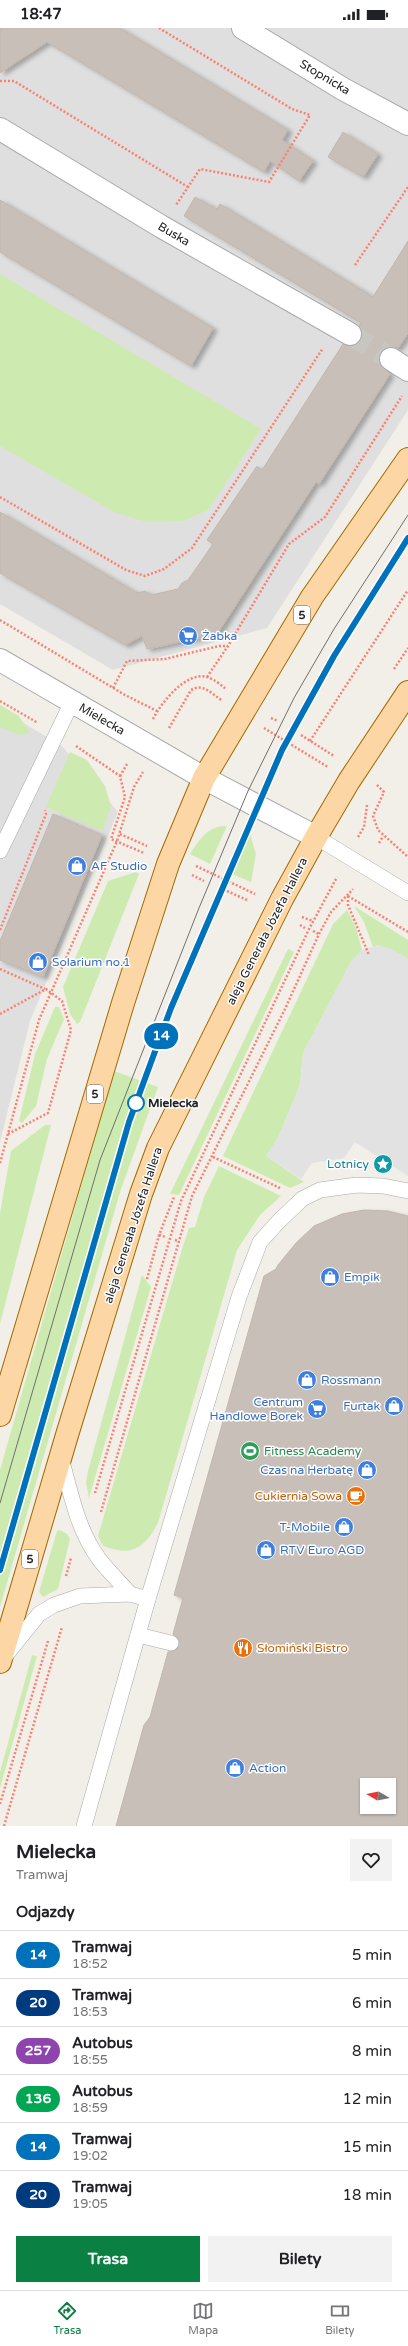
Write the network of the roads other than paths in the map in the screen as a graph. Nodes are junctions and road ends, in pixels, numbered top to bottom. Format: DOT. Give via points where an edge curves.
graph roads {
  1 [pos="242,28"];
  2 [pos="408,124"];
  3 [pos="0,129"];
  4 [pos="345,331"];
  5 [pos="408,459"];
  6 [pos="0,660"];
  7 [pos="408,692"];
  8 [pos="72,702"];
  9 [pos="204,778"];
  10 [pos="316,837"];
  11 [pos="0,851"];
  12 [pos="408,893"];
  13 [pos="408,1191"];
  14 [pos="2,1402"];
  15 [pos="61,1457"];
  16 [pos="130,1594"];
  17 [pos="148,1599"];
  18 [pos="138,1635"];
  19 [pos="171,1643"];
  20 [pos="0,1662"];
  21 [pos="84,1826"];
  1 -- 2 [label="street, Stopnicka" via="343,89"];
  3 -- 4 [label="street, Buska" via="169,231"];
  5 -- 9 [label="main road, 5" via="312,597"];
  6 -- 8 [label="street, Mielecka"];
  7 -- 10 [label="main road, aleja Generała Józefa Hallera / 5" via="349,781"];
  8 -- 9 [label="street, Mielecka"];
  8 -- 11 [label="lane"];
  9 -- 10 [label="street, Mielecka"];
  9 -- 14 [label="main road, 5" via="172,856 90,1108"];
  10 -- 12 [label="lane"];
  10 -- 15 [label="main road, aleja Generała Józefa Hallera / 5" via="158,1148 139,1201"];
  13 -- 17 [label="lane" via="383,1186 357,1185 320,1190 302,1200 260,1242 239,1298"];
  15 -- 16 [label="lane" via="78,1521 92,1548"];
  15 -- 20 [label="main road, aleja Generała Józefa Hallera / 5"];
  16 -- 17 [label="lane"];
  16 -- 20 [label="lane" via="79,1597 54,1605 39,1614"];
  17 -- 18 [label="lane"];
  18 -- 19 [label="lane"];
  18 -- 21 [label="lane"];
}
